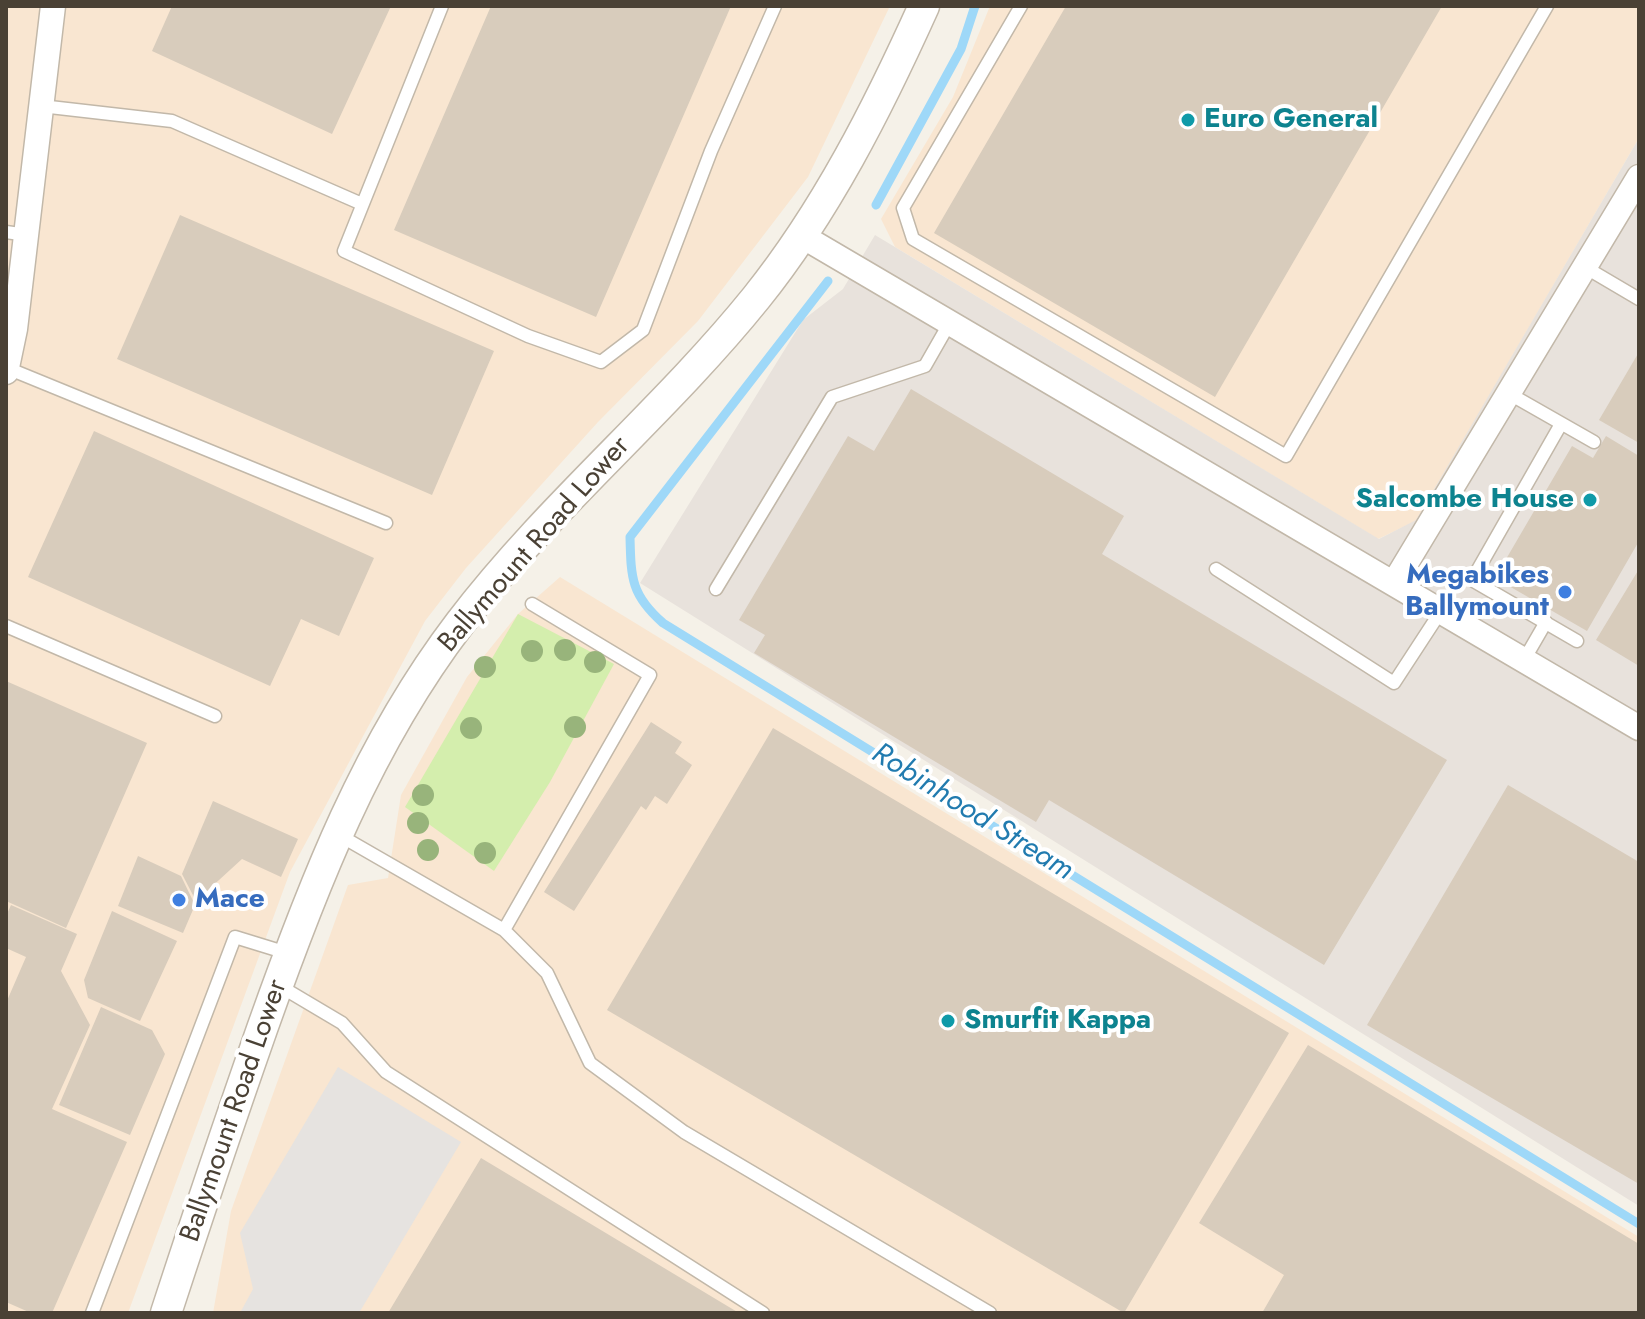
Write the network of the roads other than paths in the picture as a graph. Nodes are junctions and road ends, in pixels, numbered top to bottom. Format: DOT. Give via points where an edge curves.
graph roads {
  1 [pos="53,6"];
  2 [pos="442,6"];
  3 [pos="775,6"];
  4 [pos="924,6"];
  5 [pos="1021,6"];
  6 [pos="1547,6"];
  7 [pos="41,106"];
  8 [pos="1639,177"];
  9 [pos="362,204"];
  10 [pos="16,234"];
  11 [pos="802,236"];
  12 [pos="1583,266"];
  13 [pos="1639,299"];
  14 [pos="949,324"];
  15 [pos="6,370"];
  16 [pos="1508,393"];
  17 [pos="1561,424"];
  18 [pos="1594,442"];
  19 [pos="386,523"];
  20 [pos="1216,569"];
  21 [pos="1394,583"];
  22 [pos="716,589"];
  23 [pos="532,604"];
  24 [pos="1441,611"];
  25 [pos="1546,622"];
  26 [pos="6,626"];
  27 [pos="1577,641"];
  28 [pos="1524,660"];
  29 [pos="215,716"];
  30 [pos="1639,728"];
  31 [pos="336,833"];
  32 [pos="504,930"];
  33 [pos="289,954"];
  34 [pos="278,985"];
  35 [pos="171,1311"];
  36 [pos="92,1313"];
  37 [pos="763,1313"];
  38 [pos="990,1313"];
  1 -- 7 [label="street"];
  2 -- 9 [label="lane"];
  3 -- 9 [label="lane" via="711,151 643,330 601,362 528,336 344,251"];
  4 -- 11 [label="street, Ballymount Road Lower" via="897,66"];
  5 -- 6 [label="lane" via="903,208 913,239 1286,456"];
  7 -- 9 [label="lane" via="172,121"];
  7 -- 10 [label="street"];
  8 -- 12 [label="street"];
  10 -- 15 [label="street"];
  11 -- 14 [label="street"];
  11 -- 31 [label="street, Ballymount Road Lower" via="754,300 460,623 405,704"];
  12 -- 13 [label="lane"];
  12 -- 16 [label="street"];
  14 -- 21 [label="street"];
  14 -- 22 [label="lane" via="925,366 832,397"];
  15 -- 19 [label="lane"];
  16 -- 17 [label="lane"];
  16 -- 21 [label="street"];
  17 -- 18 [label="lane"];
  17 -- 25 [label="lane" via="1472,580"];
  20 -- 24 [label="lane" via="1394,683"];
  21 -- 24 [label="street"];
  23 -- 32 [label="lane" via="650,675"];
  24 -- 28 [label="street"];
  25 -- 27 [label="lane"];
  25 -- 28 [label="lane"];
  26 -- 29 [label="lane"];
  28 -- 30 [label="street"];
  31 -- 32 [label="lane"];
  31 -- 33 [label="street, Ballymount Road Lower"];
  32 -- 38 [label="lane" via="547,973 590,1063 684,1132"];
  33 -- 34 [label="street, Ballymount Road Lower"];
  33 -- 36 [label="lane" via="235,937"];
  34 -- 35 [label="street, Ballymount Road Lower"];
  34 -- 37 [label="lane" via="342,1023 386,1072"];
}
